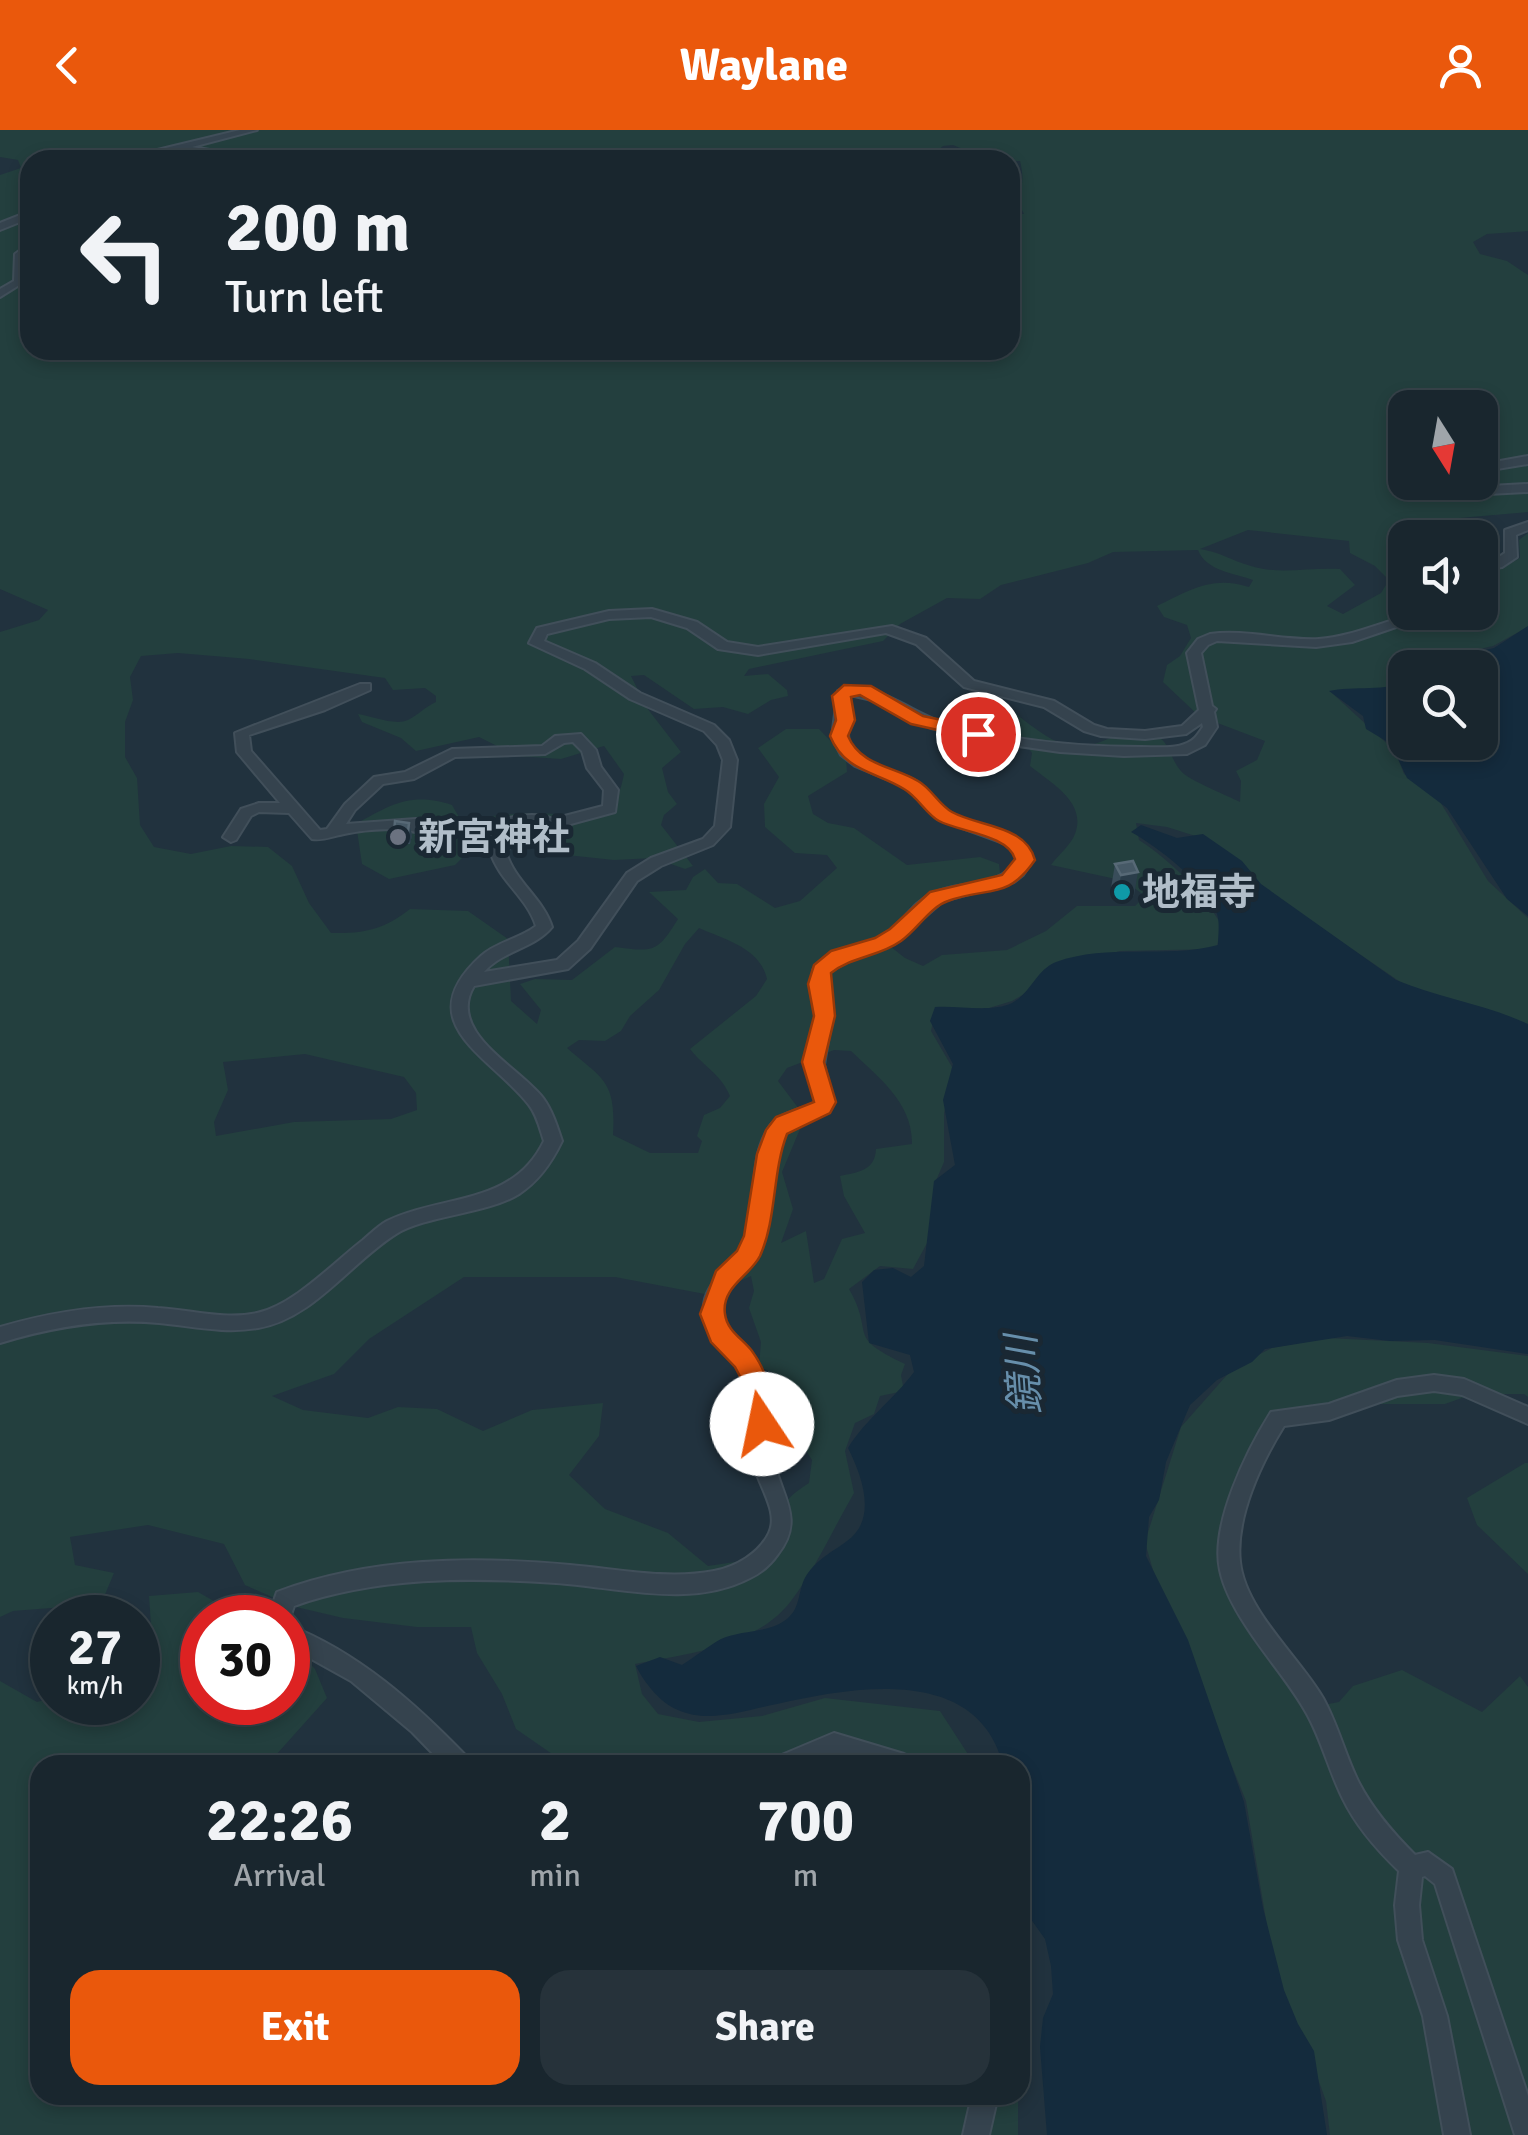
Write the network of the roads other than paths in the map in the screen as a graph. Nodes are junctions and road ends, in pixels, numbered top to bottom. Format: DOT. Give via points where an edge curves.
graph roads {
  1 [pos="252,130"];
  2 [pos="176,148"];
  3 [pos="167,150"];
  4 [pos="191,150"];
  5 [pos="20,254"];
  6 [pos="20,282"];
  7 [pos="1528,460"];
  8 [pos="1498,465"];
  9 [pos="1528,488"];
  10 [pos="1498,490"];
  11 [pos="1528,526"];
  12 [pos="1498,563"];
  13 [pos="1388,626"];
  14 [pos="365,687"];
  15 [pos="1209,709"];
  16 [pos="289,808"];
  17 [pos="563,824"];
  18 [pos="334,830"];
  19 [pos="426,830"];
  20 [pos="481,832"];
  21 [pos="231,838"];
  22 [pos="473,980"];
  23 [pos="0,1335"];
  24 [pos="1528,1416"];
  25 [pos="297,1595"];
  26 [pos="310,1647"];
  27 [pos="449,1755"];
  28 [pos="808,1755"];
  29 [pos="871,1755"];
  30 [pos="1411,1867"];
  31 [pos="983,2105"];
  32 [pos="976,2135"];
  33 [pos="1457,2135"];
  34 [pos="1528,2135"];
  1 -- 2 [label="street"];
  2 -- 3 [label="street"];
  2 -- 4 [label="street"];
  5 -- 6 [label="street"];
  7 -- 8 [label="street"];
  9 -- 10 [label="street"];
  11 -- 12 [label="street" via="1509,533 1512,554"];
  13 -- 15 [label="street" via="1316,643 1215,637 1203,642 1194,653"];
  14 -- 16 [label="street" via="242,734 244,752"];
  15 -- 22 [label="street" via="1186,730 1144,735 1089,728 1033,698 969,684 922,640 887,630 758,651 723,646 692,625 634,611 542,630 536,643 692,718 724,743 730,760 722,827 708,842 632,877 562,965"];
  15 -- 25 [label="street" via="1210,727 1187,750 1073,751 918,720 864,690 841,696 846,720 839,736 846,752 912,786 943,816 1014,842 1025,860 1008,880 937,896 897,934 838,956 821,970 824,1016 813,1062 825,1102 777,1130 756,1236 724,1278 712,1314 755,1382 760,1444 782,1530 766,1555 736,1575 688,1584 474,1571 370,1577"];
  16 -- 18 [label="street" via="311,834"];
  16 -- 21 [label="street" via="246,810"];
  17 -- 18 [label="street" via="610,809 613,802 612,790 576,737 546,750 452,753 409,776 379,780"];
  17 -- 20 [label="street" via="514,821"];
  17 -- 22 [label="street" via="514,835 498,851 501,868 542,915 544,927 531,941 490,956"];
  18 -- 19 [label="street" via="416,824"];
  22 -- 23 [label="street" via="458,1002 462,1022 538,1104 552,1141 524,1183 392,1227 295,1305 262,1320 92,1315"];
  24 -- 30 [label="street" via="1464,1387 1434,1383 1329,1412 1278,1418 1254,1460 1228,1550 1247,1605 1313,1702 1352,1793"];
  26 -- 27 [label="street" via="358,1674"];
  28 -- 29 [label="street" via="834,1744"];
  30 -- 33 [label="street" via="1410,1940 1435,2016"];
  30 -- 34 [label="street" via="1428,1864 1444,1877"];
  31 -- 32 [label="street"];
}
